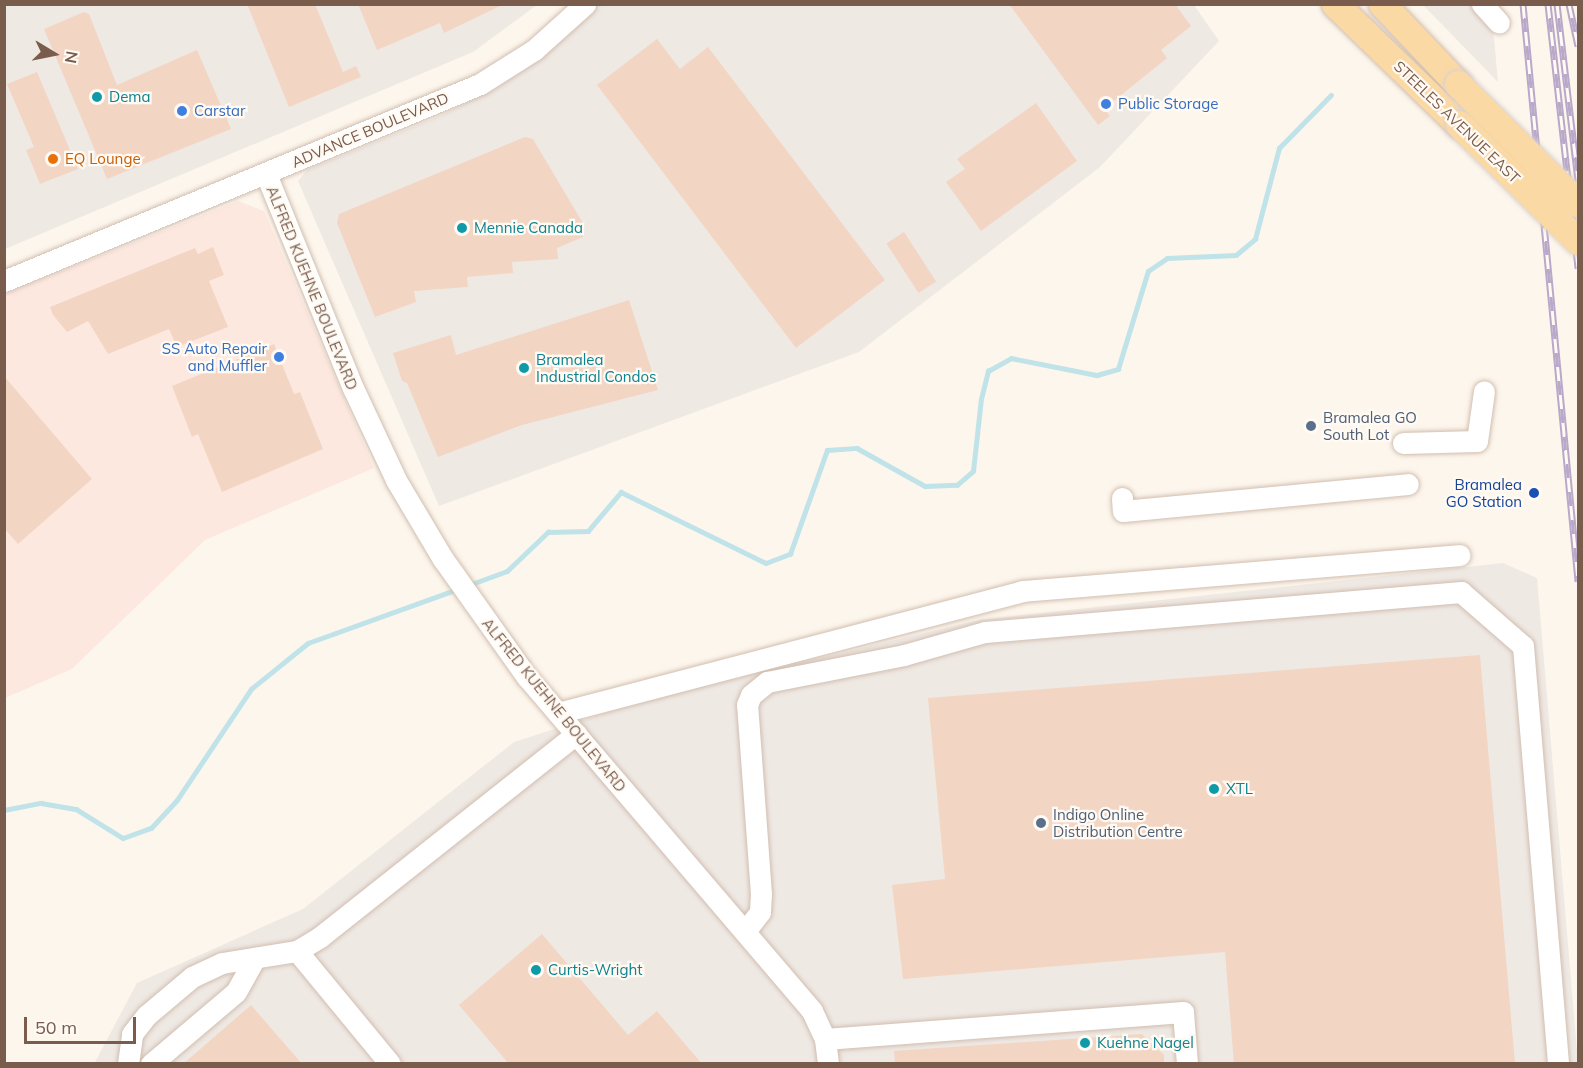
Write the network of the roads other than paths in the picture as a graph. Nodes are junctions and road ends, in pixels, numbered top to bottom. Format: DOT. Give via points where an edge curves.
graph roads {
  1 [pos="585,4"];
  2 [pos="1335,4"];
  3 [pos="1382,4"];
  4 [pos="1482,4"];
  5 [pos="1499,23"];
  6 [pos="266,174"];
  7 [pos="1578,202"];
  8 [pos="1578,241"];
  9 [pos="4,280"];
  10 [pos="1484,392"];
  11 [pos="1403,443"];
  12 [pos="1408,484"];
  13 [pos="1122,498"];
  14 [pos="1460,555"];
  15 [pos="558,713"];
  16 [pos="576,734"];
  17 [pos="746,930"];
  18 [pos="297,951"];
  19 [pos="255,958"];
  20 [pos="825,1039"];
  21 [pos="128,1064"];
  22 [pos="151,1064"];
  23 [pos="390,1064"];
  24 [pos="828,1064"];
  25 [pos="1187,1064"];
  26 [pos="1558,1064"];
  1 -- 6 [label="street, ADVANCE BOULEVARD" via="534,50 480,84"];
  2 -- 8 [label="main road, STEELES AVENUE EAST, bridge"];
  3 -- 7 [label="main road, STEELES AVENUE EAST, bridge"];
  4 -- 5 [label="street"];
  6 -- 9 [label="street, ADVANCE BOULEVARD"];
  6 -- 15 [label="street, ALFRED KUEHNE BOULEVARD" via="353,388 396,480 480,614"];
  10 -- 11 [label="street" via="1477,441"];
  12 -- 13 [label="street" via="1123,511"];
  14 -- 15 [label="street" via="1022,591"];
  15 -- 16 [label="street, ALFRED KUEHNE BOULEVARD"];
  16 -- 17 [label="street, ALFRED KUEHNE BOULEVARD"];
  16 -- 18 [label="street" via="320,937"];
  17 -- 20 [label="street, ALFRED KUEHNE BOULEVARD" via="812,1011"];
  17 -- 26 [label="street" via="760,912 761,894 747,705 751,695 767,682 904,655 985,632 1461,592 1522,646"];
  18 -- 19 [label="street"];
  18 -- 23 [label="street"];
  19 -- 21 [label="street" via="222,963 192,977 147,1015 132,1034"];
  19 -- 22 [label="street" via="236,992"];
  20 -- 24 [label="street, ALFRED KUEHNE BOULEVARD"];
  20 -- 25 [label="street" via="1183,1012"];
}
